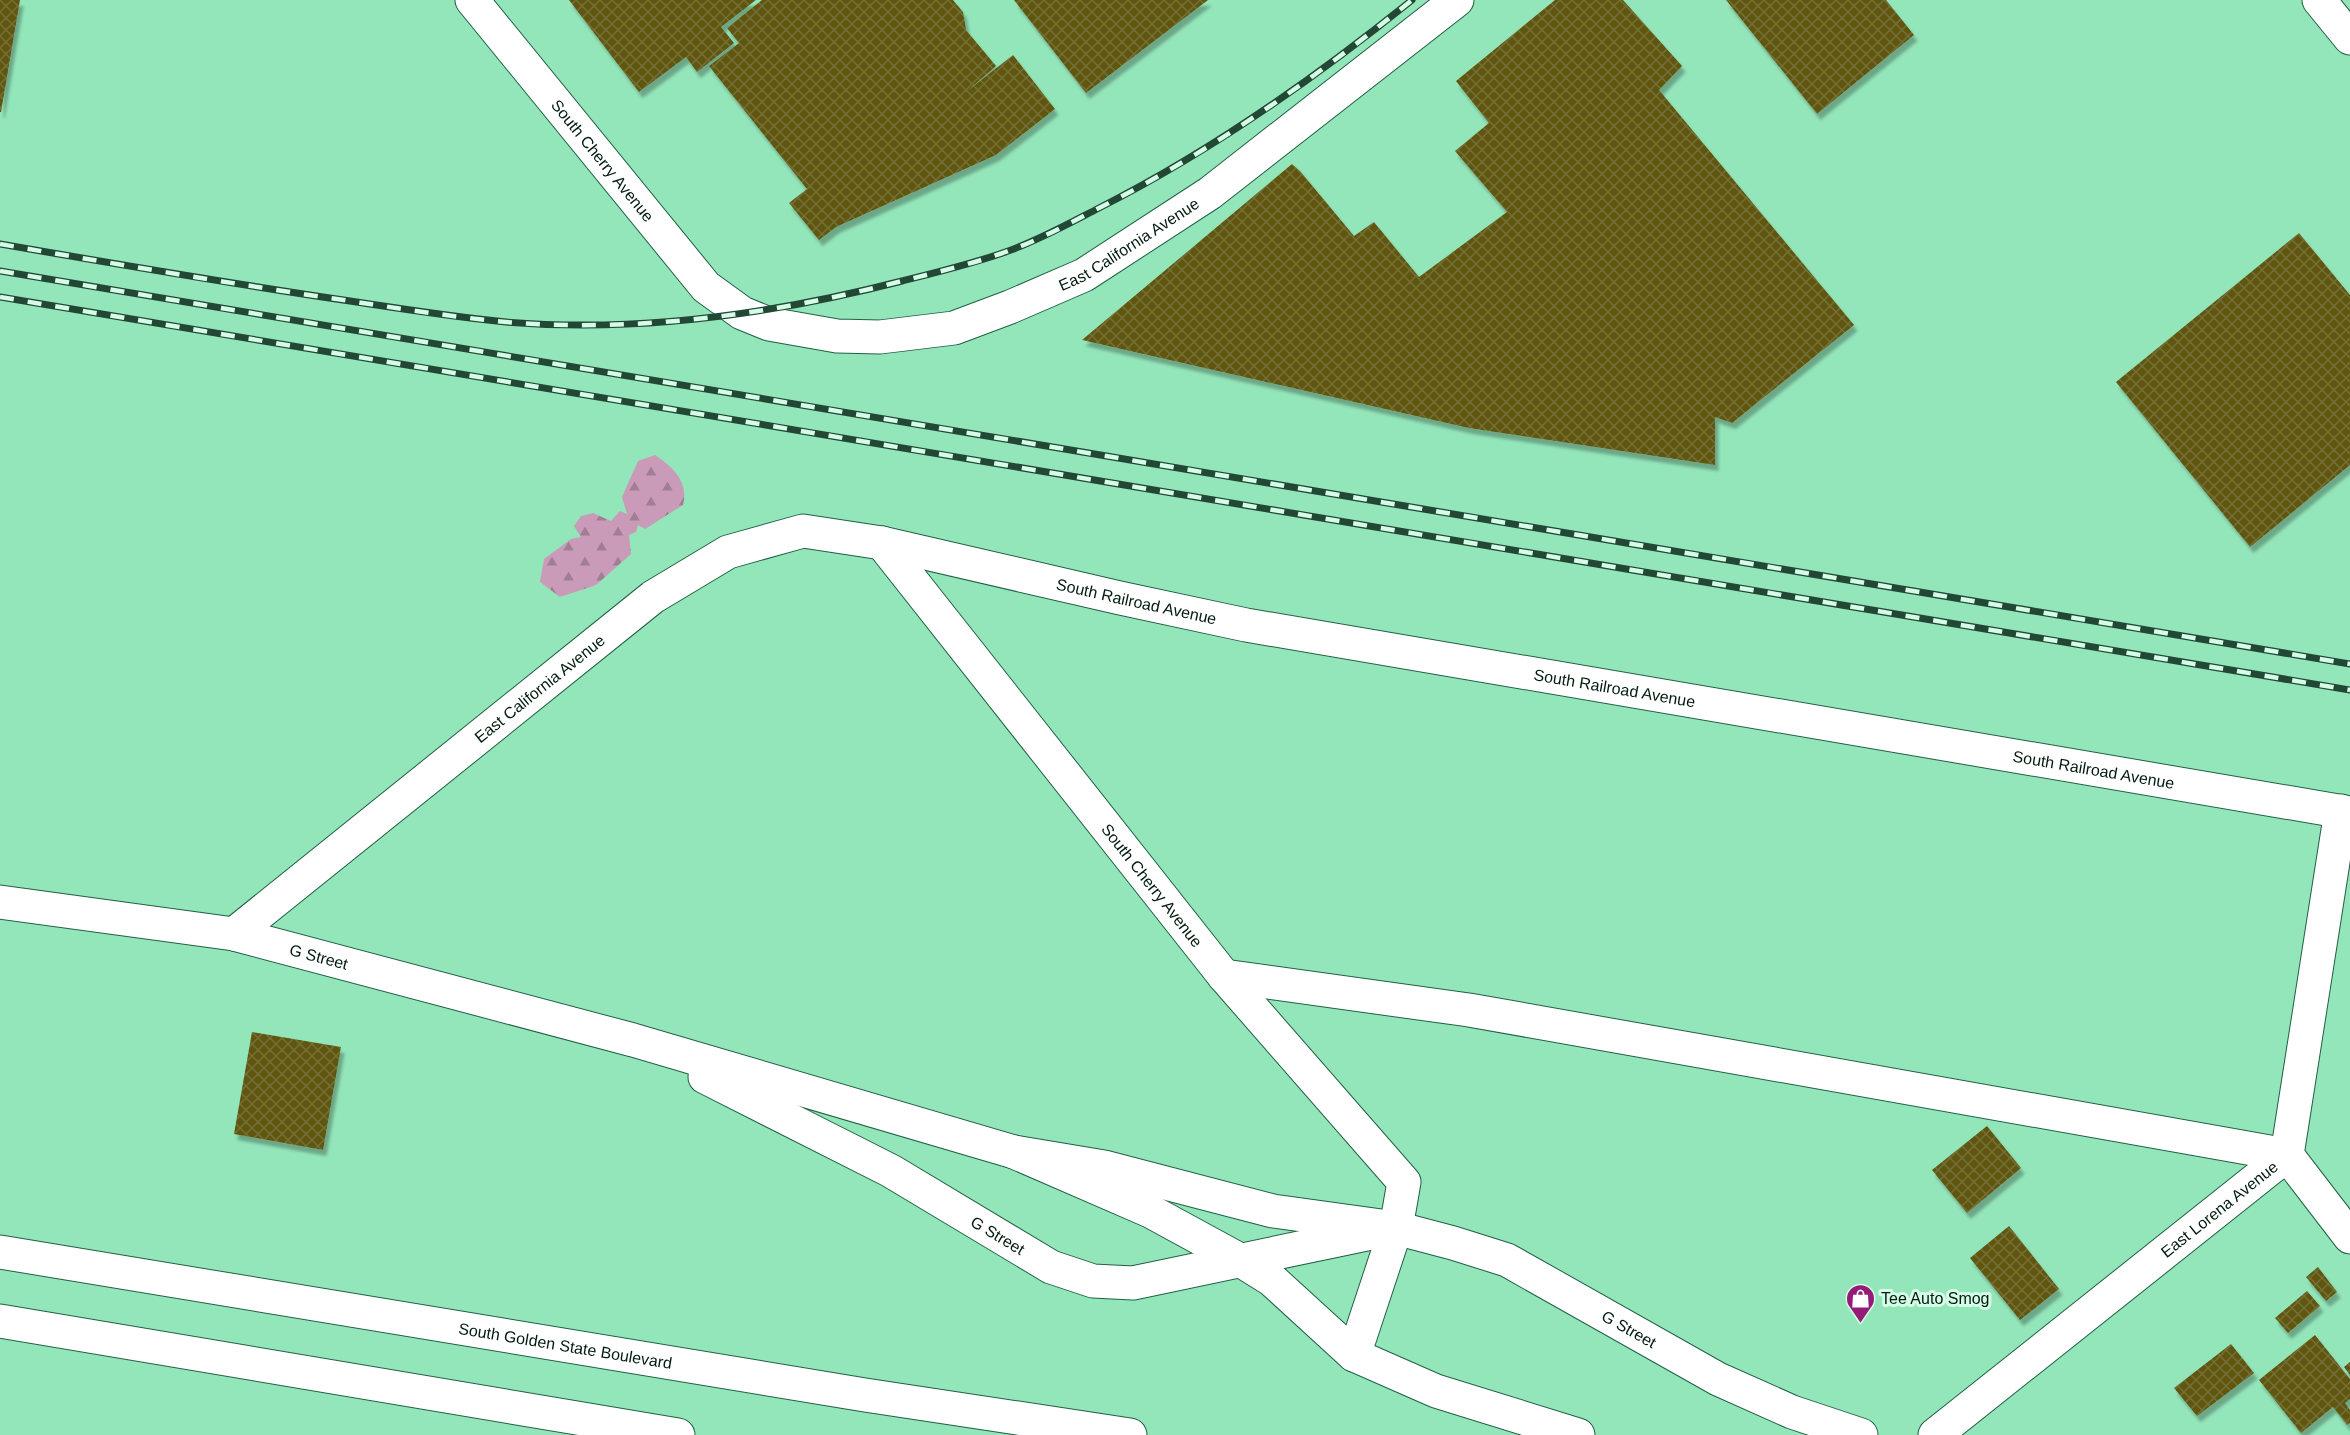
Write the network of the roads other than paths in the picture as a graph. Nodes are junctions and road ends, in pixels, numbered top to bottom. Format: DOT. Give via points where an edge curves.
graph roads {
  1 [pos="472,0"];
  2 [pos="1457,0"];
  3 [pos="2319,0"];
  4 [pos="2350,38"];
  5 [pos="742,313"];
  6 [pos="882,543"];
  7 [pos="2346,812"];
  8 [pos="0,902"];
  9 [pos="234,934"];
  10 [pos="1224,976"];
  11 [pos="633,1040"];
  12 [pos="1014,1152"];
  13 [pos="2288,1155"];
  14 [pos="1396,1228"];
  15 [pos="2350,1237"];
  16 [pos="0,1252"];
  17 [pos="1240,1260"];
  18 [pos="0,1320"];
  19 [pos="1353,1355"];
  20 [pos="678,1435"];
  21 [pos="1130,1435"];
  22 [pos="1578,1435"];
  23 [pos="1861,1435"];
  24 [pos="1935,1435"];
  1 -- 5 [label="main road, South Cherry Avenue" via="682,260 706,287"];
  2 -- 5 [label="main road, East California Avenue" via="1210,193 1084,275 1010,308 954,328 880,338 806,332"];
  3 -- 4 [label="main road"];
  6 -- 7 [label="main road, South Railroad Avenue" via="1246,625"];
  6 -- 9 [label="main road, East California Avenue" via="803,531 728,552 653,597"];
  6 -- 10 [label="main road, South Cherry Avenue"];
  7 -- 13 [label="main road, East Lorena Avenue"];
  8 -- 9 [label="main road, G Street"];
  9 -- 11 [label="main road, G Street"];
  10 -- 13 [label="main road" via="1481,1012"];
  10 -- 14 [label="main road, South Cherry Avenue" via="1404,1182"];
  11 -- 12 [label="main road, G Street"];
  11 -- 17 [label="main road, G Street" via="891,1171 1051,1267 1093,1281 1133,1283"];
  12 -- 14 [label="main road, G Street" via="1104,1167 1274,1211"];
  12 -- 17 [label="main road" via="1150,1211"];
  13 -- 15 [label="main road"];
  13 -- 24 [label="main road, East Lorena Avenue"];
  14 -- 17 [label="main road, G Street"];
  14 -- 19 [label="main road"];
  14 -- 23 [label="main road, G Street" via="1507,1260 1718,1379 1792,1412"];
  16 -- 21 [label="main road, South Golden State Boulevard"];
  17 -- 19 [label="main road" via="1272,1280"];
  18 -- 20 [label="main road"];
  19 -- 22 [label="main road" via="1436,1391"];
}
